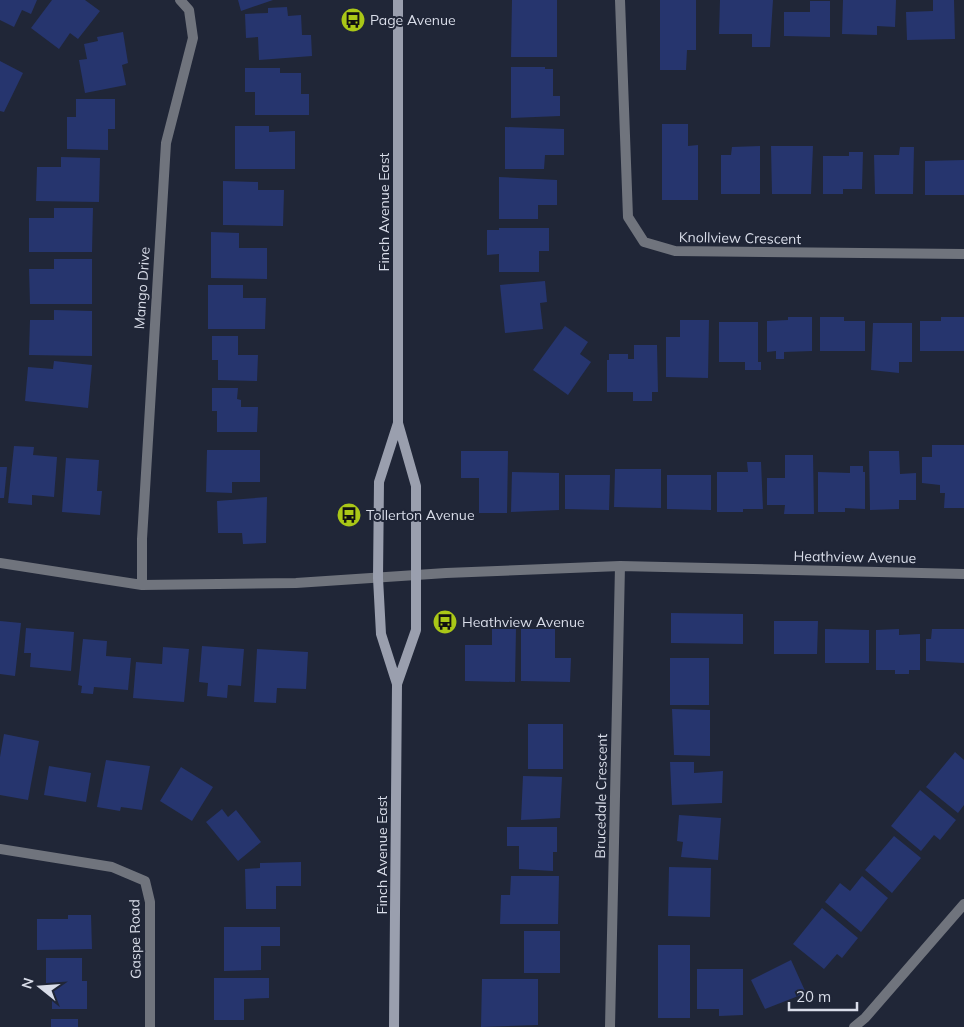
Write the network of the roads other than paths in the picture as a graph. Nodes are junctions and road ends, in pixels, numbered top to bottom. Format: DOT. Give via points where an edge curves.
graph roads {
  1 [pos="180,0"];
  2 [pos="398,0"];
  3 [pos="620,0"];
  4 [pos="964,254"];
  5 [pos="398,423"];
  6 [pos="0,563"];
  7 [pos="620,566"];
  8 [pos="964,574"];
  9 [pos="416,576"];
  10 [pos="378,578"];
  11 [pos="142,585"];
  12 [pos="397,684"];
  13 [pos="0,848"];
  14 [pos="964,904"];
  15 [pos="150,1027"];
  16 [pos="394,1027"];
  17 [pos="610,1027"];
  18 [pos="854,1027"];
  1 -- 11 [label="street, Mango Drive" via="189,10 193,38 166,143"];
  2 -- 5 [label="main road, Finch Avenue East"];
  3 -- 4 [label="street, Knollview Crescent" via="628,217 644,242 675,251"];
  5 -- 9 [label="main road, Finch Avenue East" via="416,486"];
  5 -- 10 [label="main road, Finch Avenue East" via="378,482"];
  6 -- 11 [label="street"];
  7 -- 8 [label="street, Heathview Avenue"];
  7 -- 9 [label="street, Heathview Avenue"];
  7 -- 17 [label="street, Brucedale Crescent"];
  9 -- 10 [label="street"];
  9 -- 12 [label="main road, Finch Avenue East" via="416,630"];
  10 -- 11 [label="street" via="296,583"];
  10 -- 12 [label="main road, Finch Avenue East" via="380,634"];
  12 -- 16 [label="main road, Finch Avenue East"];
  13 -- 15 [label="street, Gaspe Road" via="112,867 145,880 150,902"];
  14 -- 18 [label="street"];
}
